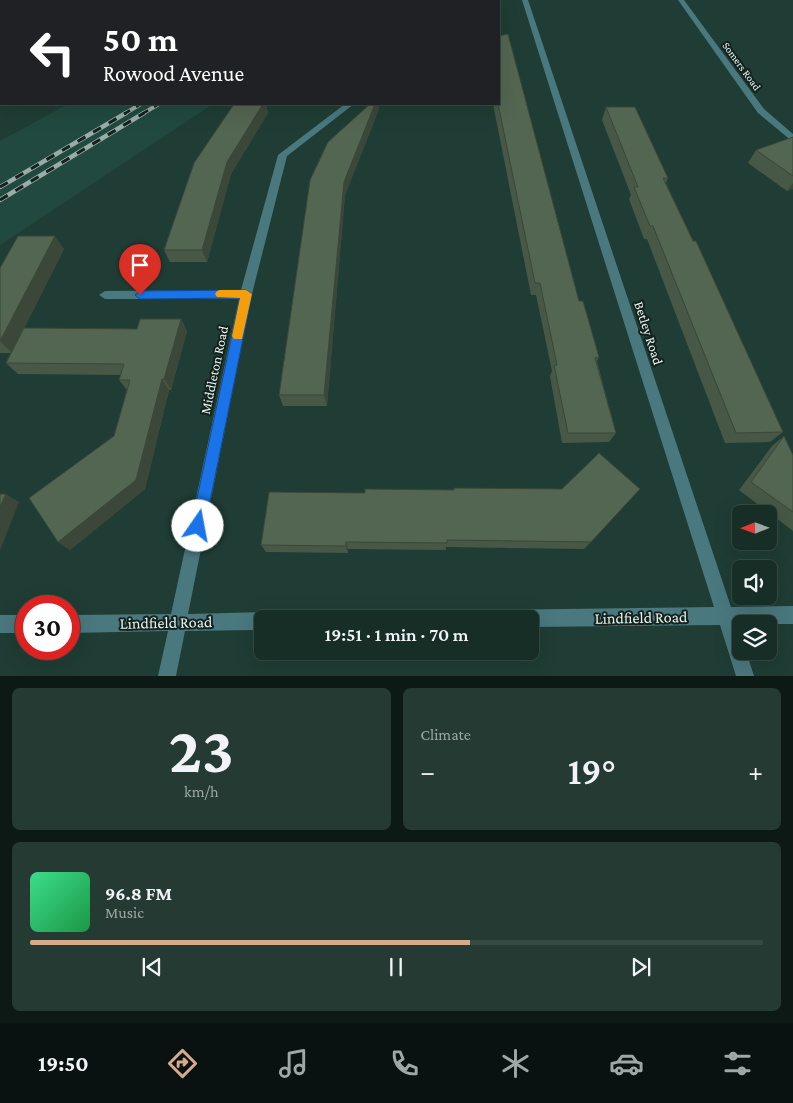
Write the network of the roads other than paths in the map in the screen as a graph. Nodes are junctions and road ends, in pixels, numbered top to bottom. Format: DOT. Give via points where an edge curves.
graph roads {
  1 [pos="525,0"];
  2 [pos="681,1"];
  3 [pos="349,105"];
  4 [pos="793,139"];
  5 [pos="246,294"];
  6 [pos="104,295"];
  7 [pos="793,615"];
  8 [pos="725,616"];
  9 [pos="539,618"];
  10 [pos="254,621"];
  11 [pos="178,622"];
  12 [pos="0,624"];
  13 [pos="15,624"];
  14 [pos="80,624"];
  15 [pos="167,676"];
  16 [pos="745,676"];
  1 -- 8 [label="street, Betley Road"];
  2 -- 4 [label="street, Somers Road" via="761,111"];
  3 -- 5 [label="street, Middleton Road" via="283,155"];
  5 -- 6 [label="street"];
  5 -- 11 [label="street, Middleton Road"];
  7 -- 8 [label="street, Lindfield Road"];
  8 -- 9 [label="street, Lindfield Road"];
  8 -- 16 [label="street, Betley Road"];
  10 -- 11 [label="street, Lindfield Road"];
  11 -- 14 [label="street, Lindfield Road"];
  11 -- 15 [label="street, Middleton Road"];
  12 -- 13 [label="street"];
}
